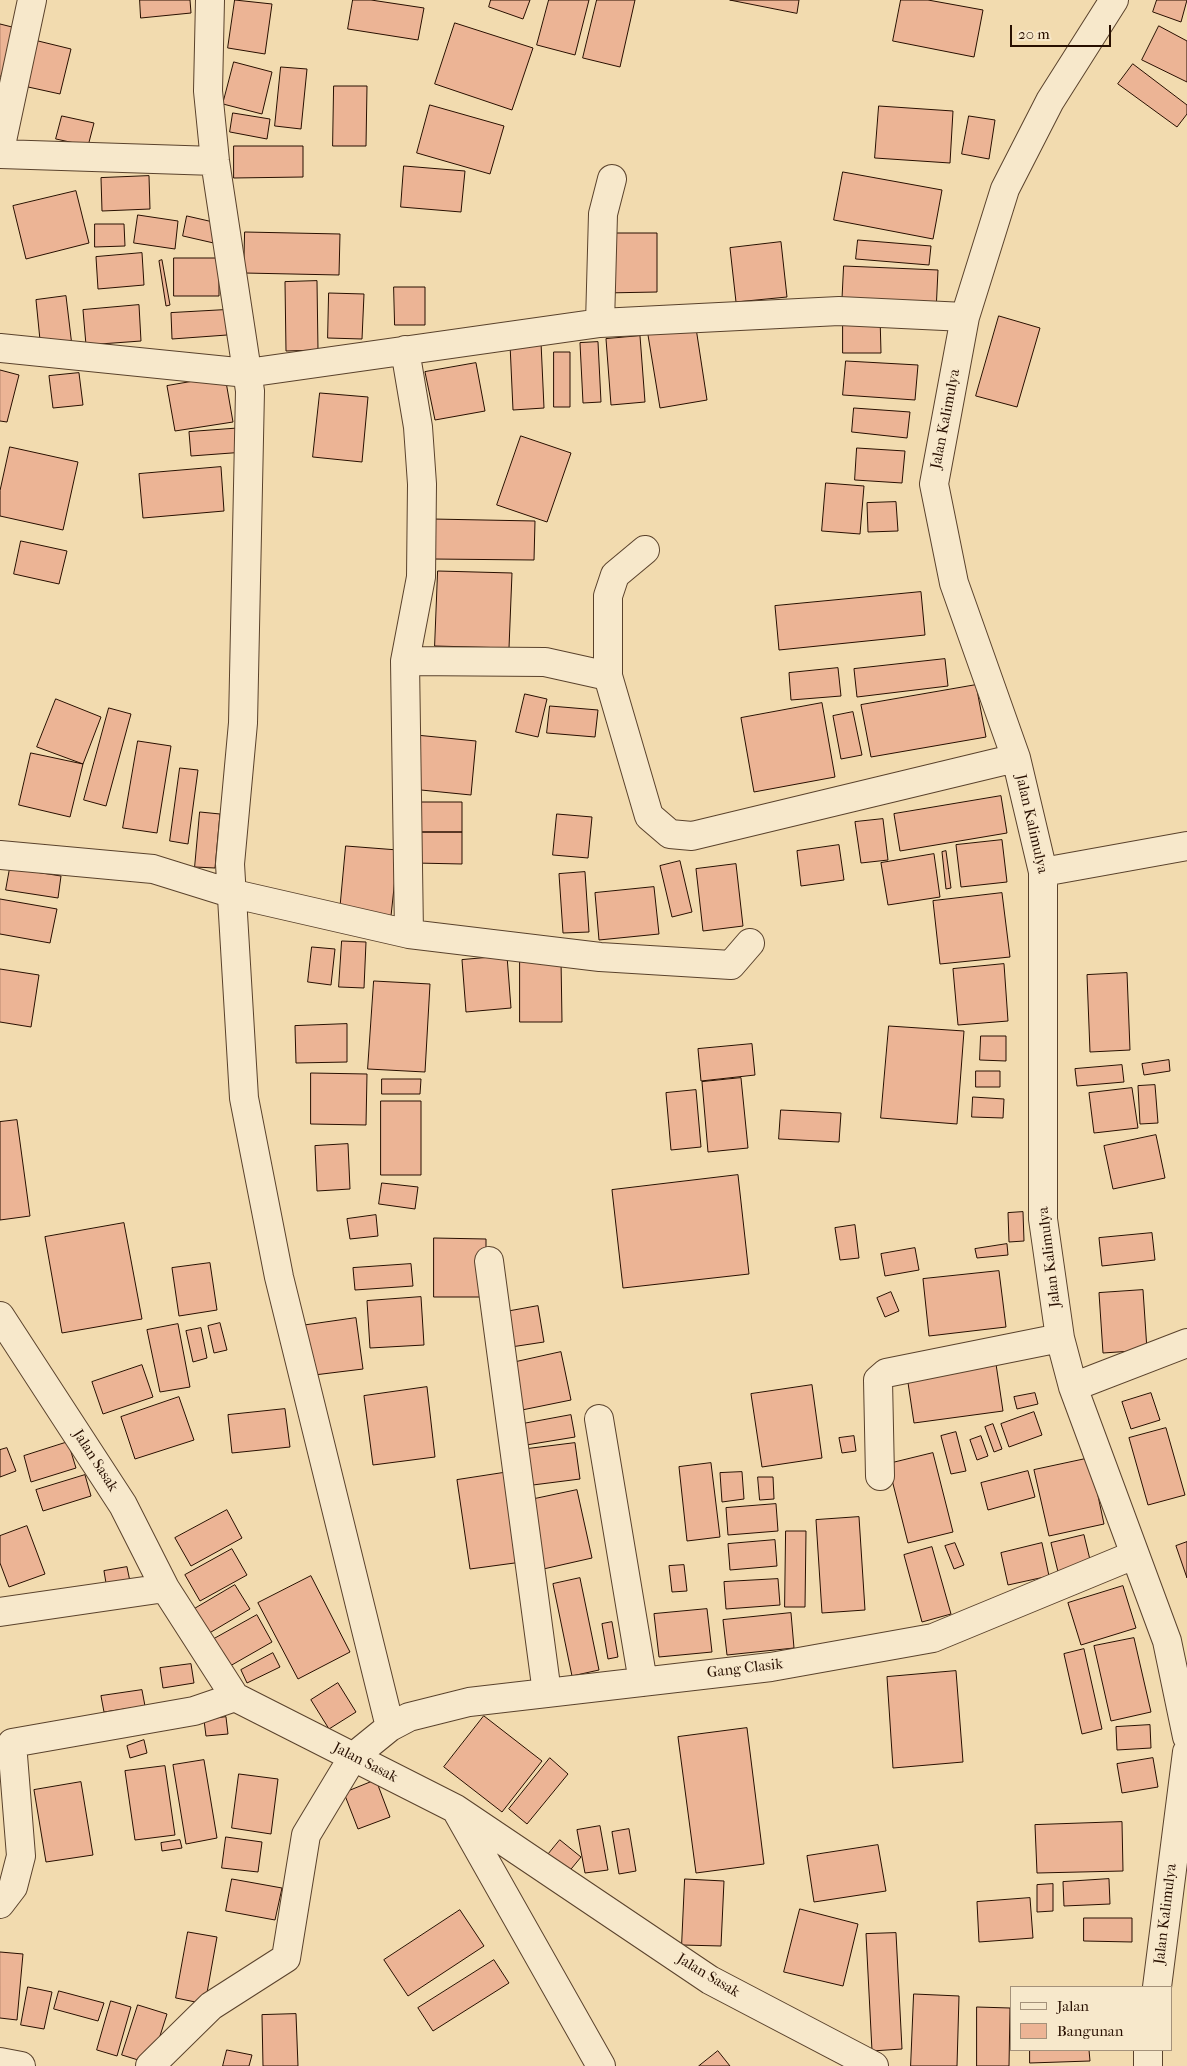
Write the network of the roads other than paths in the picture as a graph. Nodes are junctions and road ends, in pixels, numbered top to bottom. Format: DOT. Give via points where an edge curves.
graph roads {
  1 [pos="32,0"];
  2 [pos="210,0"];
  3 [pos="1114,0"];
  4 [pos="0,150"];
  5 [pos="0,154"];
  6 [pos="215,161"];
  7 [pos="612,179"];
  8 [pos="965,317"];
  9 [pos="600,323"];
  10 [pos="0,348"];
  11 [pos="405,350"];
  12 [pos="247,372"];
  13 [pos="645,550"];
  14 [pos="405,661"];
  15 [pos="608,676"];
  16 [pos="1016,758"];
  17 [pos="1187,846"];
  18 [pos="0,855"];
  19 [pos="1044,872"];
  20 [pos="230,893"];
  21 [pos="409,934"];
  22 [pos="750,943"];
  23 [pos="489,1261"];
  24 [pos="0,1316"];
  25 [pos="1060,1338"];
  26 [pos="1187,1343"];
  27 [pos="1073,1387"];
  28 [pos="598,1419"];
  29 [pos="880,1476"];
  30 [pos="1134,1555"];
  31 [pos="165,1588"];
  32 [pos="0,1612"];
  33 [pos="644,1682"];
  34 [pos="547,1693"];
  35 [pos="235,1697"];
  36 [pos="390,1727"];
  37 [pos="1187,1737"];
  38 [pos="1187,1752"];
  39 [pos="353,1757"];
  40 [pos="456,1809"];
  41 [pos="0,1904"];
  42 [pos="1156,1986"];
  43 [pos="1148,2051"];
  44 [pos="0,2062"];
  45 [pos="152,2065"];
  46 [pos="21,2066"];
  47 [pos="601,2066"];
  48 [pos="874,2066"];
  49 [pos="1148,2066"];
  1 -- 4 [label="street"];
  2 -- 6 [label="street" via="208,91"];
  3 -- 8 [label="street, Jalan Kalimulya" via="1050,101 1005,189"];
  5 -- 6 [label="street"];
  6 -- 12 [label="street"];
  7 -- 9 [label="street" via="603,214"];
  8 -- 9 [label="street" via="839,312"];
  8 -- 16 [label="street, Jalan Kalimulya" via="934,484 954,583"];
  9 -- 11 [label="street"];
  10 -- 12 [label="street"];
  11 -- 12 [label="street"];
  11 -- 14 [label="street" via="418,427 422,484 421,577"];
  12 -- 20 [label="street" via="250,391 243,723"];
  13 -- 15 [label="street" via="615,575 608,596"];
  14 -- 15 [label="street" via="545,662"];
  14 -- 21 [label="street"];
  15 -- 16 [label="street" via="649,816 670,834 692,836"];
  16 -- 19 [label="street, Jalan Kalimulya"];
  17 -- 19 [label="street"];
  18 -- 20 [label="street" via="153,869"];
  19 -- 25 [label="street, Jalan Kalimulya" via="1043,1219"];
  20 -- 21 [label="street"];
  20 -- 36 [label="street" via="244,1098 280,1277"];
  21 -- 22 [label="street" via="600,957 731,965"];
  23 -- 34 [label="street"];
  24 -- 31 [label="street, Jalan Sasak" via="123,1505"];
  25 -- 27 [label="street, Jalan Kalimulya"];
  25 -- 29 [label="street" via="886,1373 878,1380"];
  26 -- 27 [label="street"];
  27 -- 30 [label="street, Jalan Kalimulya"];
  28 -- 33 [label="street"];
  30 -- 33 [label="street, Gang Clasik" via="933,1638 771,1667"];
  30 -- 37 [label="street, Jalan Kalimulya" via="1168,1641"];
  31 -- 32 [label="street"];
  31 -- 35 [label="street, Jalan Sasak"];
  33 -- 34 [label="street, Gang Clasik"];
  34 -- 36 [label="street, Gang Clasik" via="469,1702 410,1717"];
  35 -- 39 [label="street, Jalan Sasak"];
  35 -- 41 [label="street" via="194,1711 12,1743 20,1856 12,1887"];
  36 -- 39 [label="street, Gang Clasik"];
  38 -- 42 [label="street, Jalan Kalimulya"];
  39 -- 40 [label="street, Jalan Sasak"];
  39 -- 45 [label="street, Gang Clasik" via="306,1835 286,1958 211,2006"];
  40 -- 47 [label="street"];
  40 -- 48 [label="street, Jalan Sasak" via="710,1980"];
  43 -- 49 [label="street"];
  44 -- 46 [label="street"];
}
